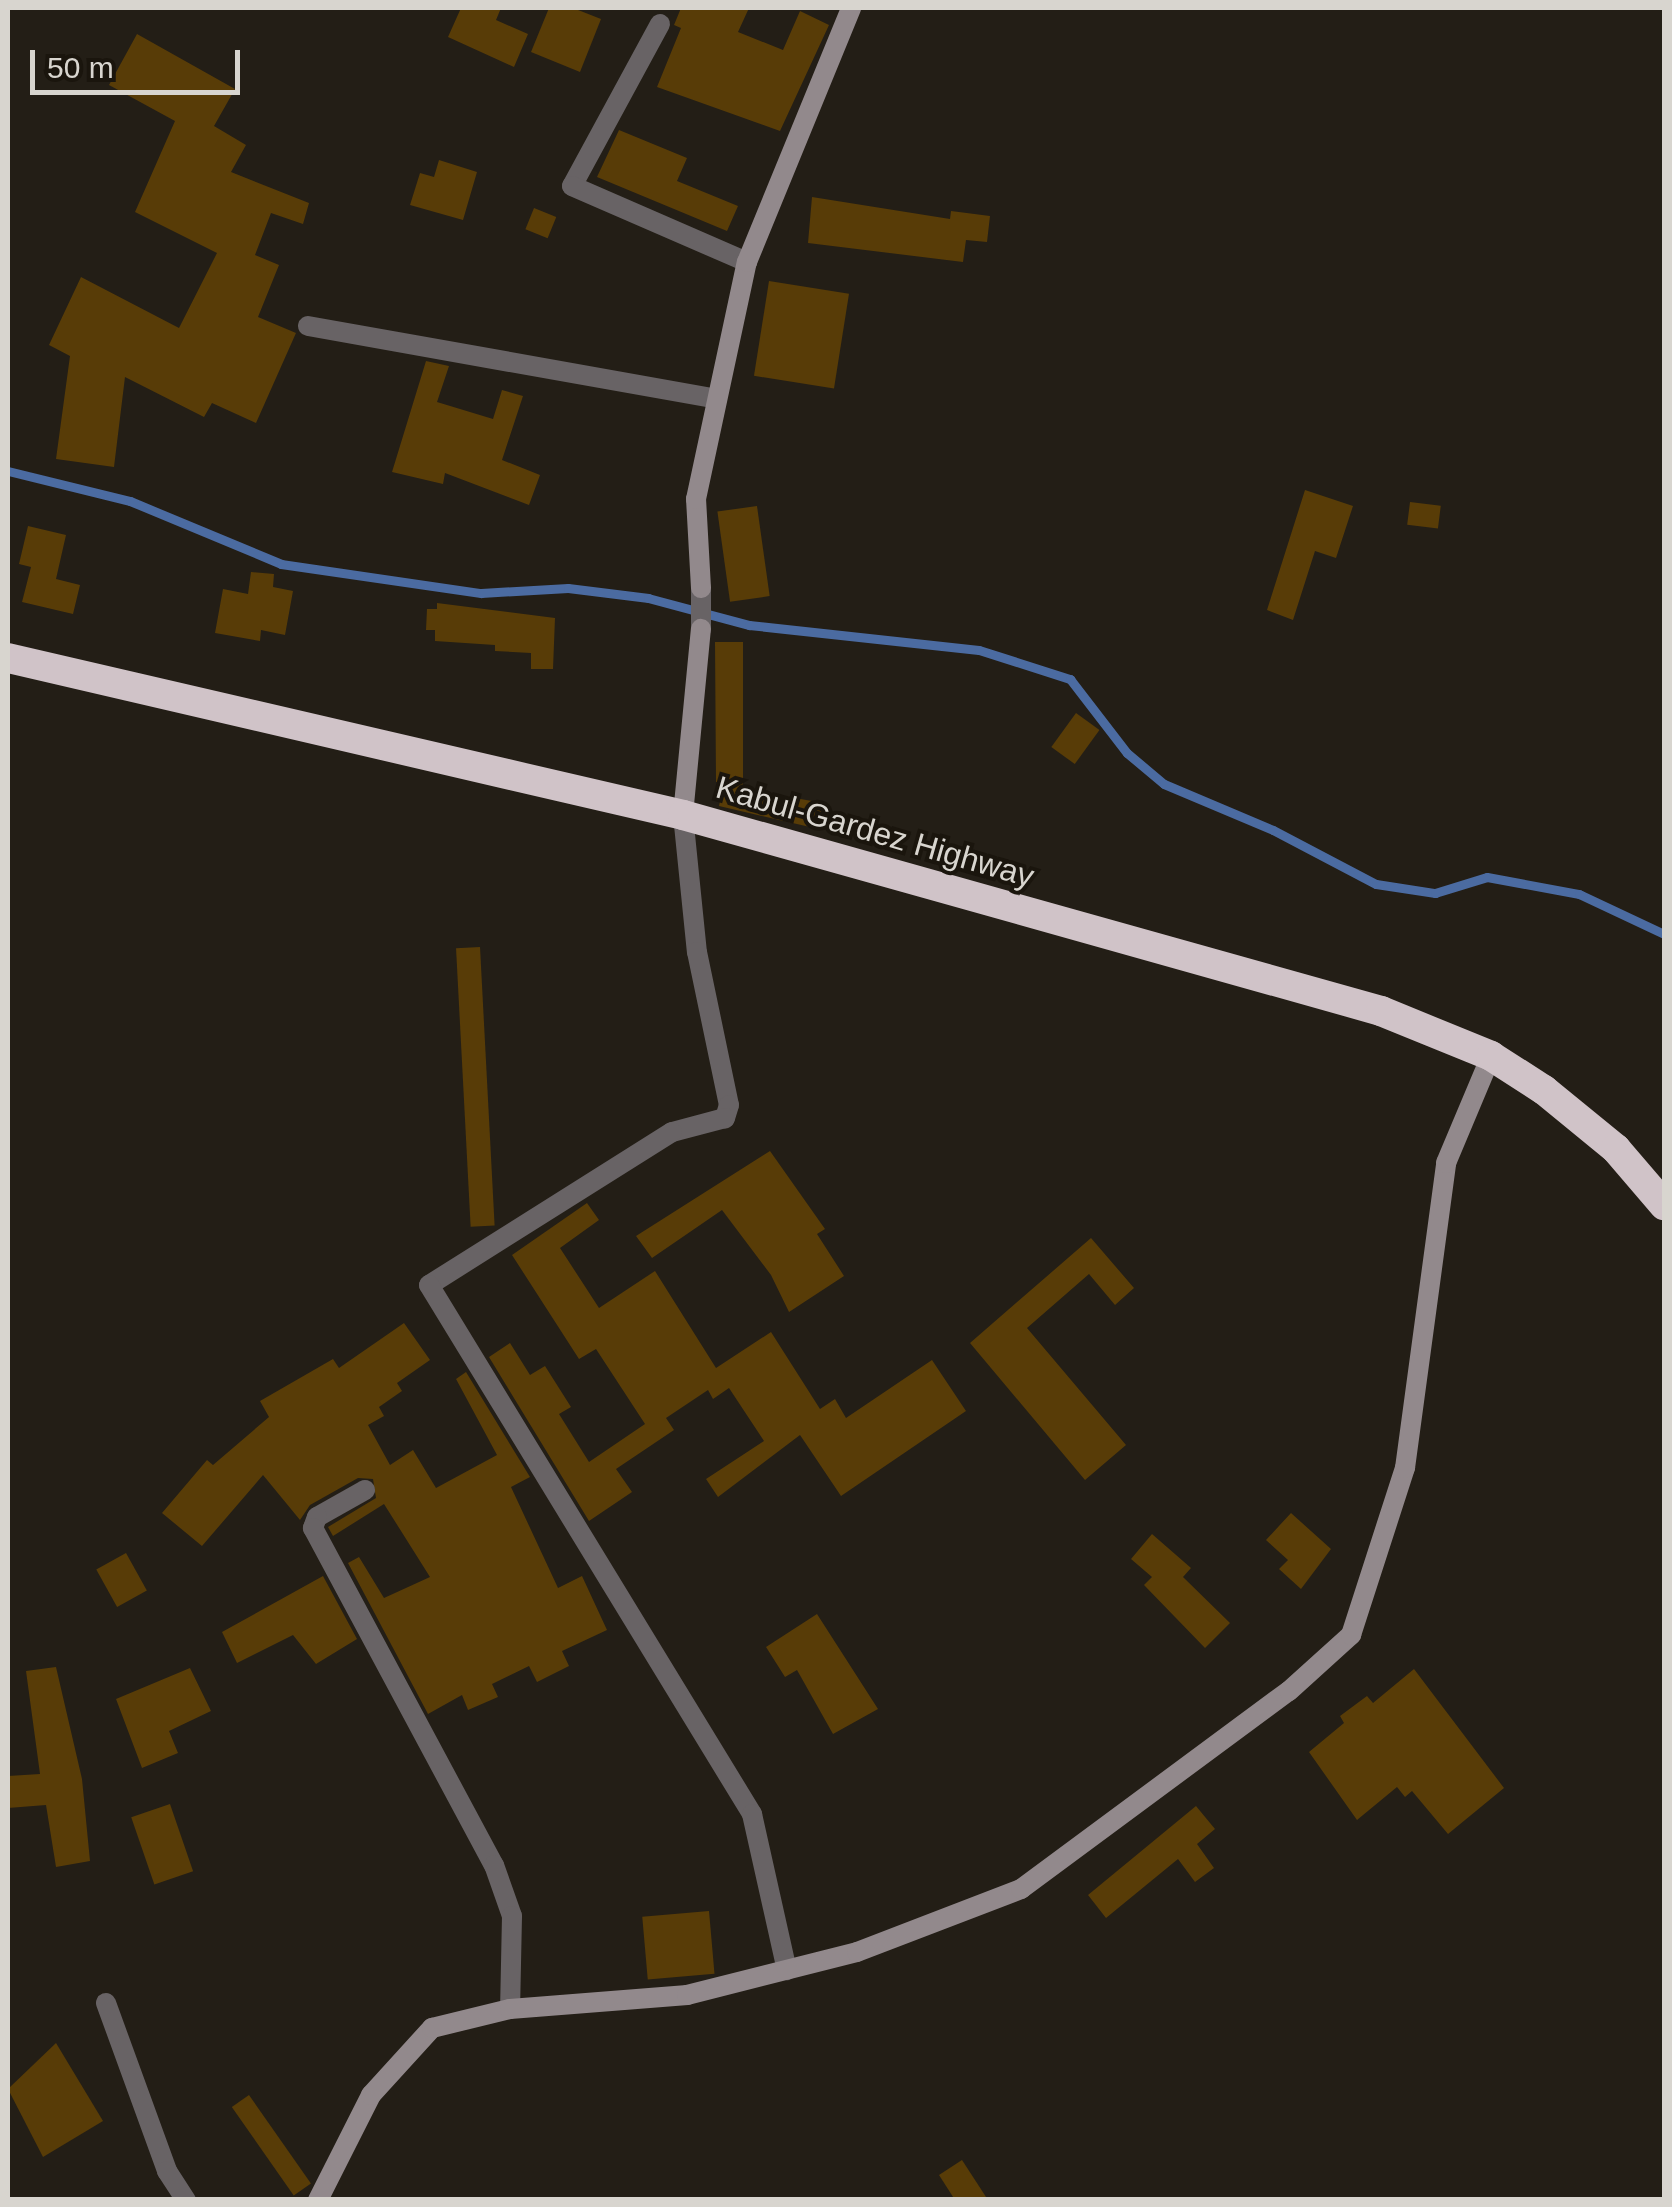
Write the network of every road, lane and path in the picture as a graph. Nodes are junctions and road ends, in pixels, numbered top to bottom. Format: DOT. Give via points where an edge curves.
graph roads {
  1 [pos="852,8"];
  2 [pos="660,24"];
  3 [pos="747,262"];
  4 [pos="308,326"];
  5 [pos="714,398"];
  6 [pos="8,658"];
  7 [pos="683,815"];
  8 [pos="1491,1056"];
  9 [pos="1664,1205"];
  10 [pos="365,1490"];
  11 [pos="787,1970"];
  12 [pos="106,2002"];
  13 [pos="510,2009"];
  14 [pos="186,2200"];
  15 [pos="318,2200"];
  1 -- 3 [label="street"];
  2 -- 3 [label="street" via="572,186"];
  3 -- 5 [label="street"];
  4 -- 5 [label="street"];
  5 -- 7 [label="street" via="696,499 700,629"];
  6 -- 7 [label="highway, Kabul-Gardez Highway"];
  7 -- 8 [label="highway, Kabul-Gardez Highway" via="1381,1011"];
  7 -- 11 [label="street" via="697,952 729,1105 724,1118 672,1132 430,1285 752,1814"];
  8 -- 9 [label="highway, Kabul-Gardez Highway" via="1616,1149"];
  8 -- 11 [label="street" via="1446,1163 1405,1468 1351,1635 1290,1692 1020,1889 857,1952"];
  10 -- 13 [label="street" via="317,1517 313,1528 494,1865 512,1916"];
  11 -- 13 [label="street" via="688,1995"];
  12 -- 14 [label="street" via="167,2171"];
  13 -- 15 [label="street" via="432,2028 371,2094"];
}
